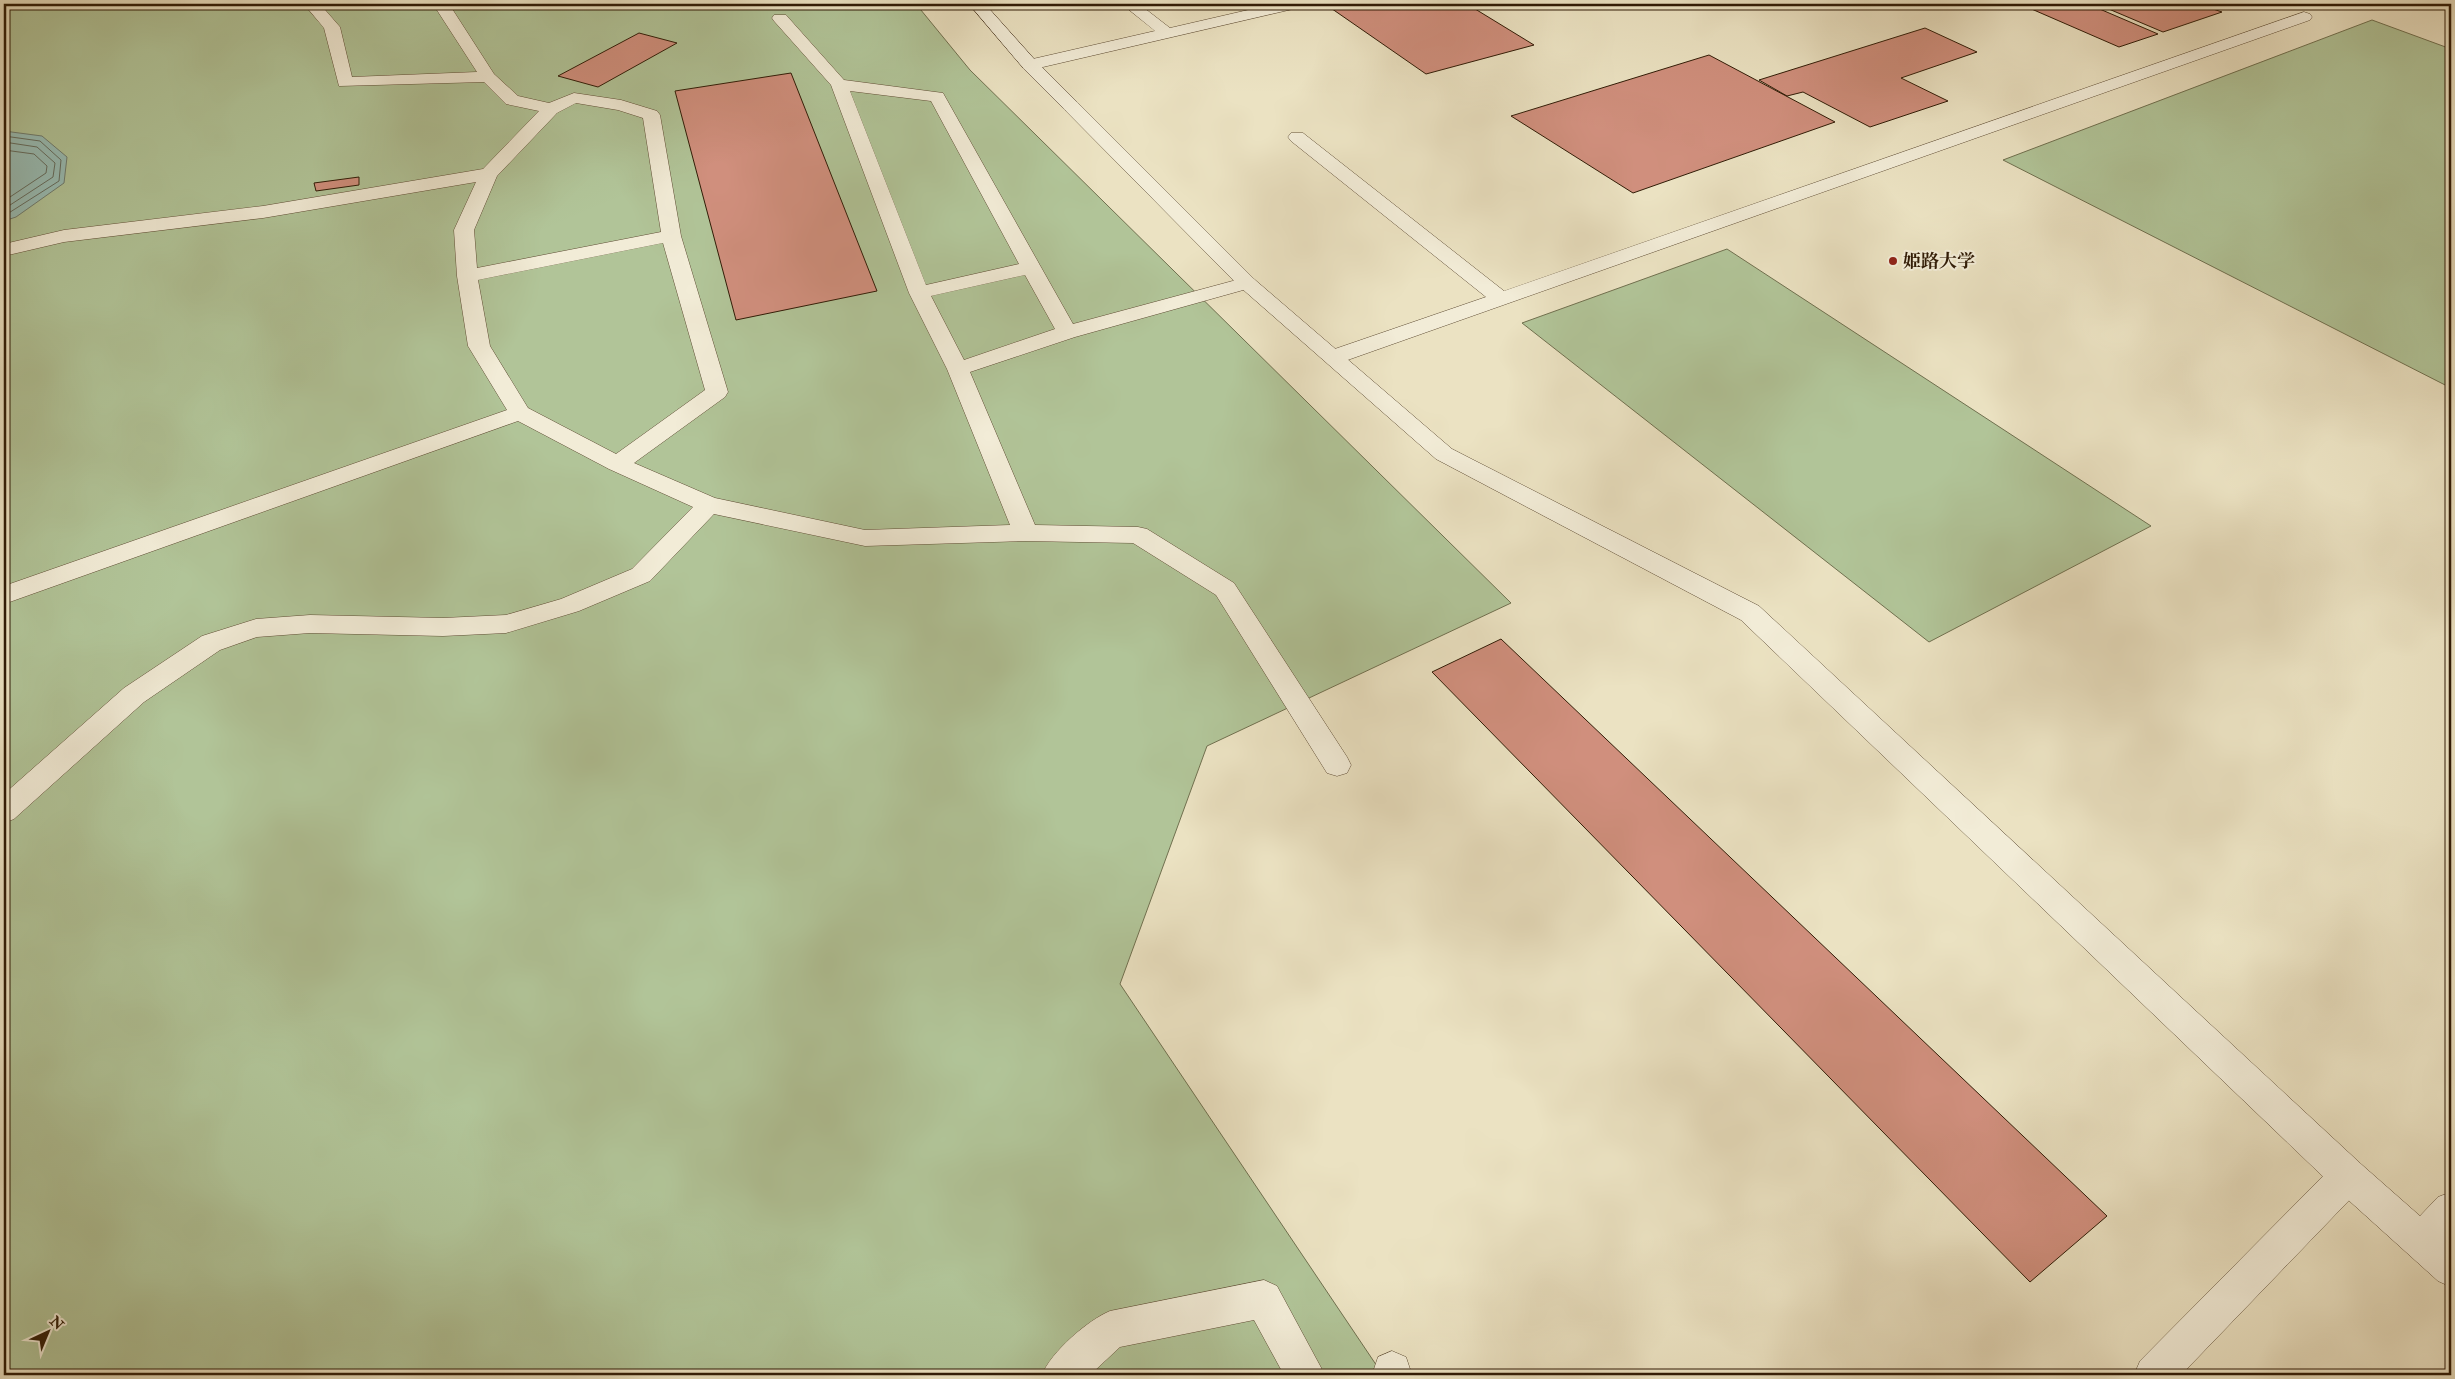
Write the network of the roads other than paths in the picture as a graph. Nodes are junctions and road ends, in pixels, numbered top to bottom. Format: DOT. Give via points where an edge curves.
graph roads {
  1 [pos="312,4"];
  2 [pos="441,4"];
  3 [pos="976,4"];
  4 [pos="1130,4"];
  5 [pos="1293,4"];
  6 [pos="2304,17"];
  7 [pos="780,18"];
  8 [pos="1167,33"];
  9 [pos="1030,65"];
  10 [pos="488,77"];
  11 [pos="839,84"];
  12 [pos="551,109"];
  13 [pos="1297,137"];
  14 [pos="489,174"];
  15 [pos="671,236"];
  16 [pos="4,250"];
  17 [pos="1032,267"];
  18 [pos="467,276"];
  19 [pos="1247,283"];
  20 [pos="920,292"];
  21 [pos="1500,298"];
  22 [pos="1067,332"];
  23 [pos="1334,357"];
  24 [pos="958,369"];
  25 [pos="520,413"];
  26 [pos="617,464"];
  27 [pos="709,505"];
  28 [pos="1026,532"];
  29 [pos="4,595"];
  30 [pos="1337,765"];
  31 [pos="4,811"];
  32 [pos="2348,1176"];
  33 [pos="2451,1210"];
  34 [pos="2420,1242"];
  35 [pos="2451,1268"];
  36 [pos="1062,1375"];
  37 [pos="1305,1375"];
  38 [pos="2154,1375"];
  1 -- 10 [label="street" via="332,27 345,82"];
  2 -- 10 [label="street"];
  3 -- 9 [label="street"];
  4 -- 8 [label="street"];
  5 -- 8 [label="street"];
  6 -- 21 [label="street"];
  7 -- 11 [label="street"];
  8 -- 9 [label="street"];
  9 -- 19 [label="street"];
  10 -- 12 [label="street" via="512,100"];
  11 -- 17 [label="street" via="937,98"];
  11 -- 20 [label="street"];
  12 -- 14 [label="street"];
  12 -- 15 [label="street" via="574,98 621,105 651,116"];
  13 -- 21 [label="street"];
  14 -- 16 [label="street" via="263,212 64,236"];
  14 -- 18 [label="street" via="464,230"];
  15 -- 18 [label="street"];
  15 -- 26 [label="street" via="717,392"];
  17 -- 20 [label="street"];
  17 -- 22 [label="street"];
  18 -- 25 [label="street" via="479,346"];
  19 -- 22 [label="street"];
  19 -- 23 [label="street"];
  20 -- 24 [label="street"];
  21 -- 23 [label="street"];
  22 -- 24 [label="street"];
  23 -- 32 [label="street" via="1444,454 1750,613"];
  24 -- 28 [label="street"];
  25 -- 26 [label="street"];
  25 -- 29 [label="street"];
  26 -- 27 [label="street"];
  27 -- 28 [label="street" via="865,538"];
  27 -- 31 [label="street" via="641,575 570,605 506,624 443,627 310,624 256,628 211,643 134,695"];
  28 -- 30 [label="street" via="1138,535 1225,589"];
  32 -- 34 [label="street"];
  32 -- 38 [label="street"];
  33 -- 34 [label="street"];
  34 -- 35 [label="street"];
  36 -- 37 [label="street" via="1110,1330 1264,1299"];
}
